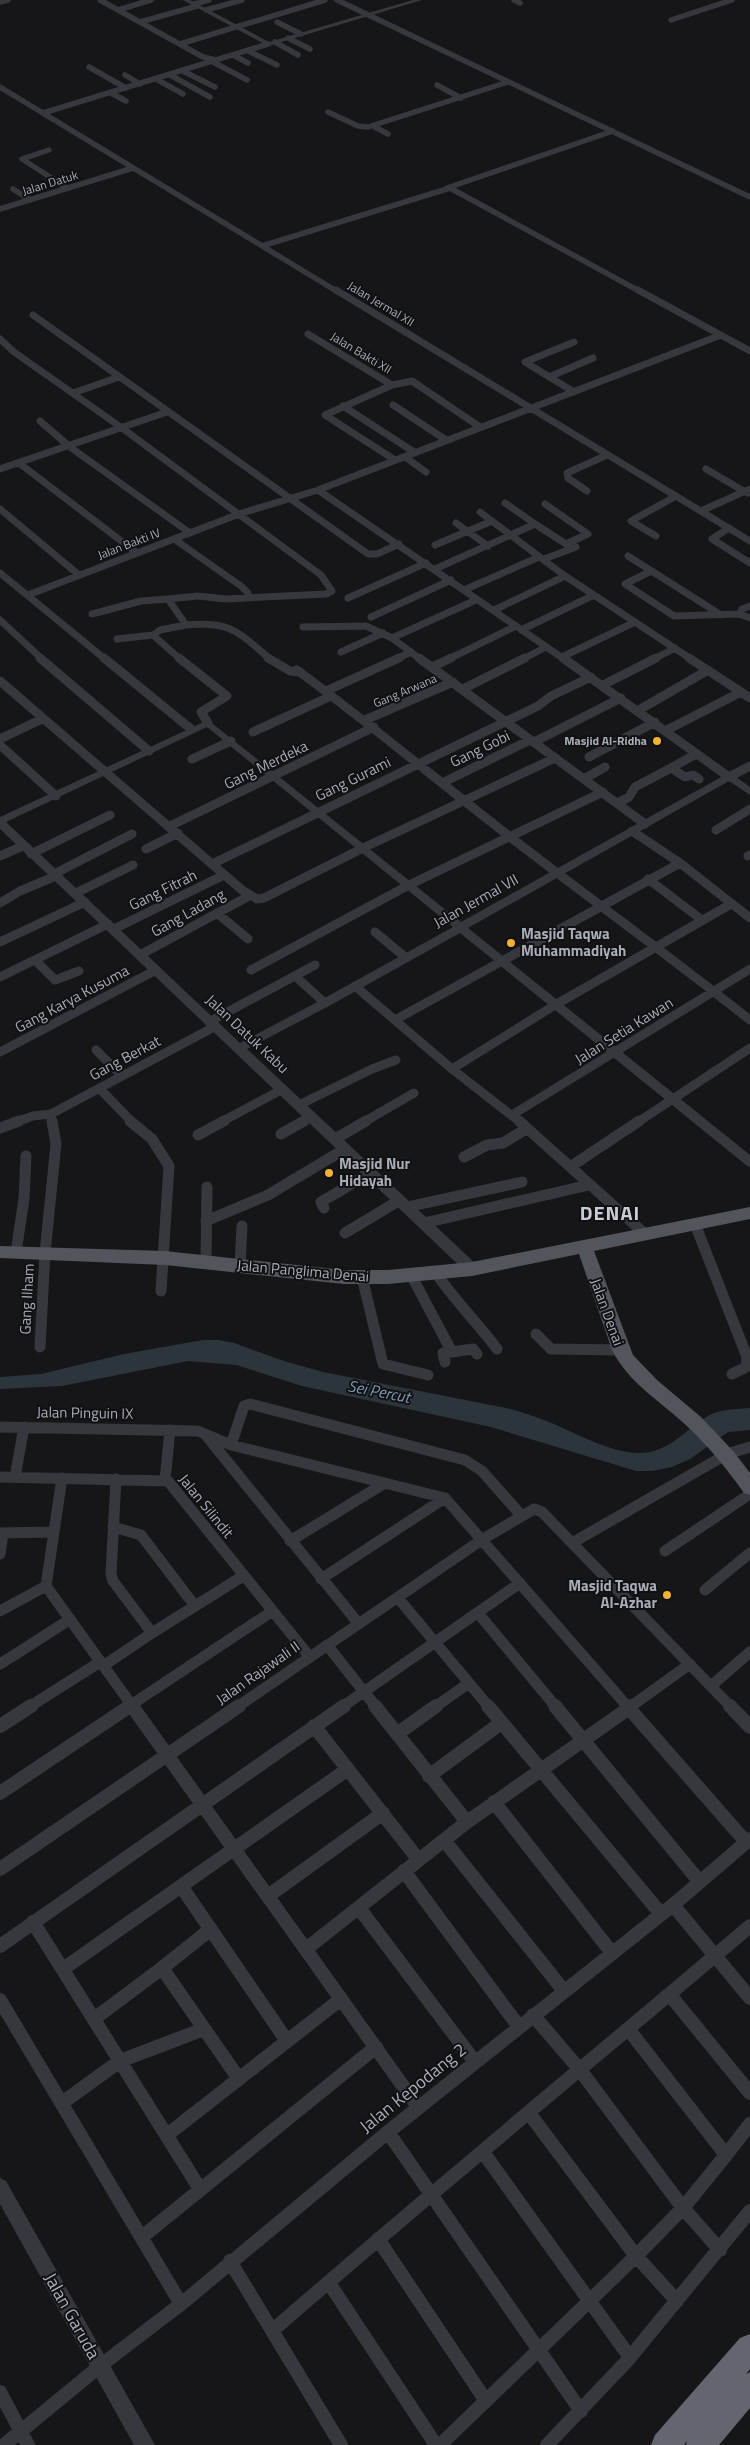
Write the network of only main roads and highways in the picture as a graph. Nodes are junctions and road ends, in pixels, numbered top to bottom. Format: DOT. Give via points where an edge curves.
graph roads {
  1 [pos="750,1213"];
  2 [pos="584,1246"];
  3 [pos="8,1252"];
  4 [pos="750,1487"];
  5 [pos="750,2348"];
  6 [pos="750,2386"];
  7 [pos="665,2445"];
  8 [pos="700,2445"];
  1 -- 2 [label="main road, Jalan Panglima Denai"];
  2 -- 3 [label="main road, Jalan Panglima Denai" via="472,1269 362,1277 165,1258"];
  2 -- 4 [label="main road, Jalan Denai" via="627,1360"];
  5 -- 7 [label="highway"];
  6 -- 8 [label="highway"];
}
